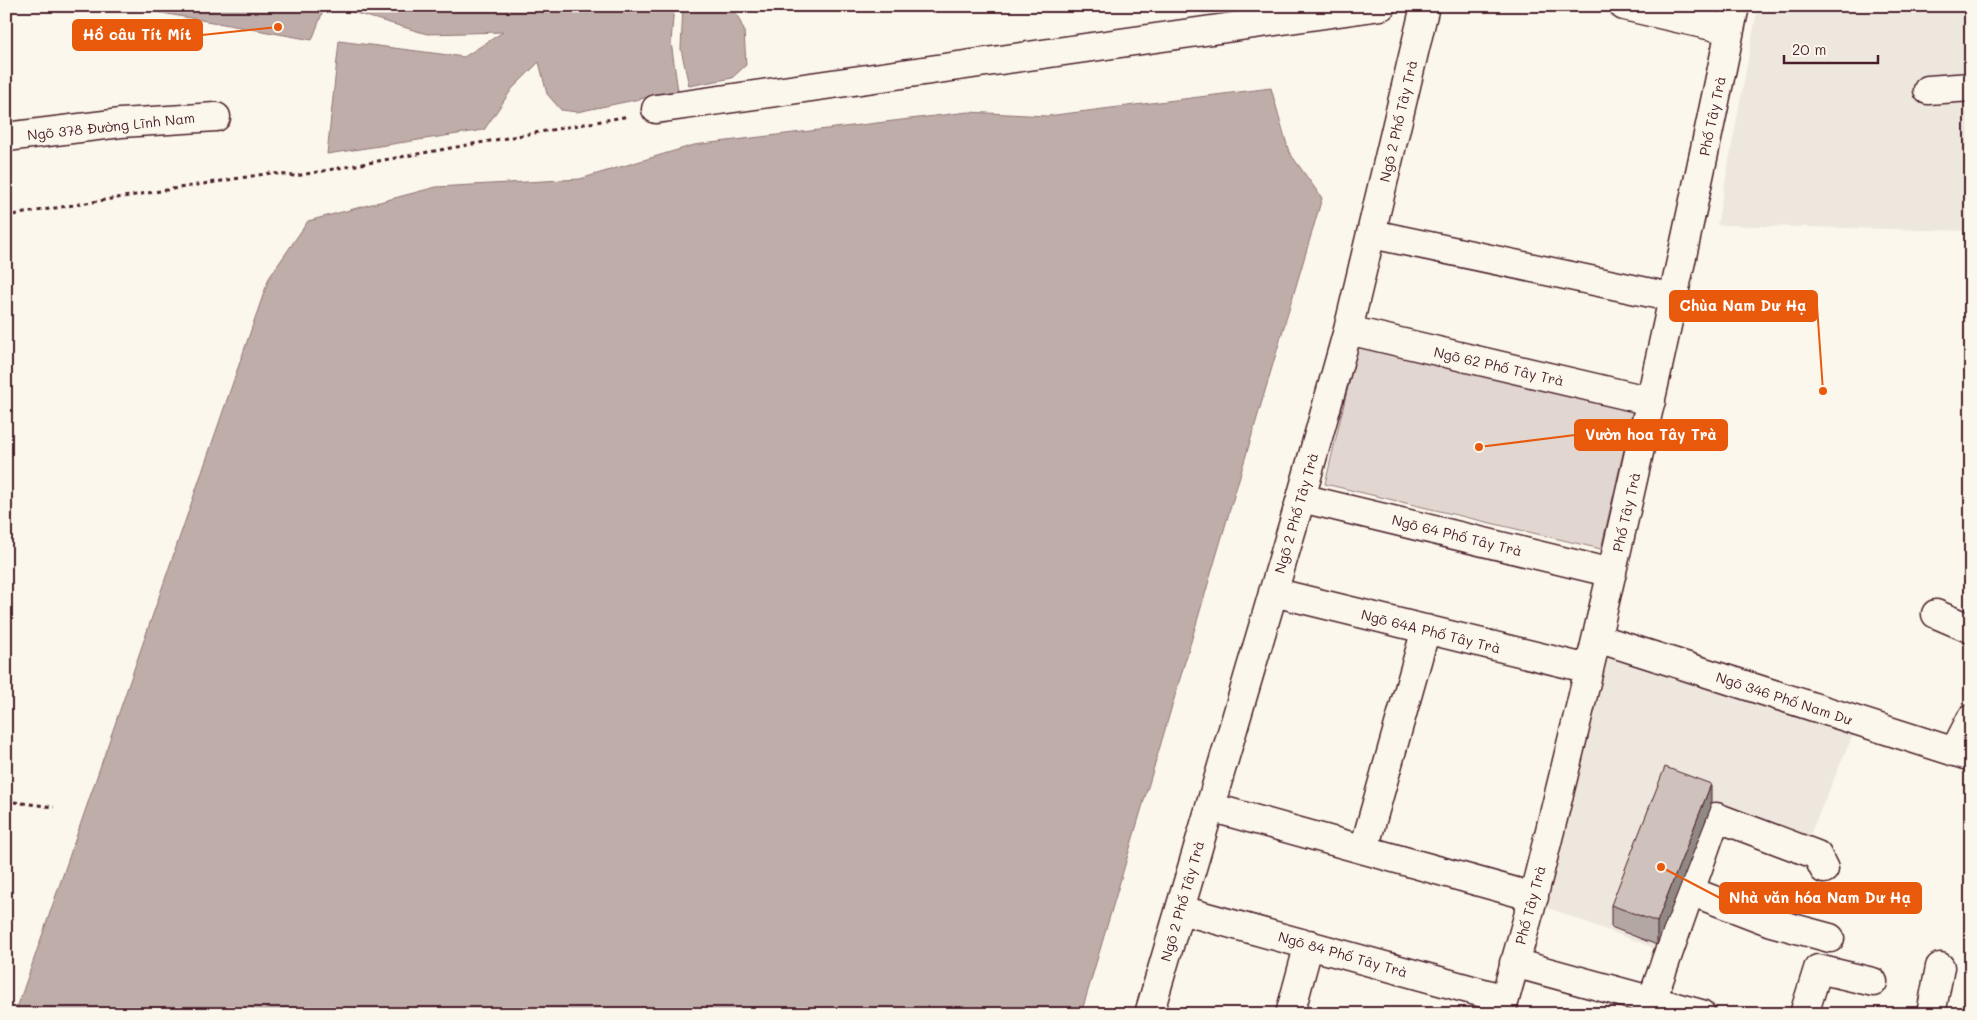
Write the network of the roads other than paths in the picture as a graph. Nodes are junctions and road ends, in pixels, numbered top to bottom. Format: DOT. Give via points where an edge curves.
graph roads {
  1 [pos="1381,6"];
  2 [pos="1425,6"];
  3 [pos="1624,6"];
  4 [pos="1733,18"];
  5 [pos="1971,88"];
  6 [pos="1928,90"];
  7 [pos="656,108"];
  8 [pos="216,117"];
  9 [pos="6,137"];
  10 [pos="1372,234"];
  11 [pos="1675,298"];
  12 [pos="1348,330"];
  13 [pos="1651,402"];
  14 [pos="1301,498"];
  15 [pos="1612,573"];
  16 [pos="1273,592"];
  17 [pos="1936,614"];
  18 [pos="1426,629"];
  19 [pos="1971,629"];
  20 [pos="1597,638"];
  21 [pos="1589,669"];
  22 [pos="1971,719"];
  23 [pos="1963,755"];
  24 [pos="1210,807"];
  25 [pos="1364,849"];
  26 [pos="1824,869"];
  27 [pos="1690,891"];
  28 [pos="1534,897"];
  29 [pos="1181,910"];
  30 [pos="1830,938"];
  31 [pos="1309,944"];
  32 [pos="1514,963"];
  33 [pos="1940,967"];
  34 [pos="1873,982"];
  35 [pos="1652,1000"];
  36 [pos="1503,1006"];
  37 [pos="1148,1014"];
  38 [pos="1290,1014"];
  39 [pos="1701,1014"];
  40 [pos="1804,1014"];
  41 [pos="1930,1014"];
  1 -- 7 [label="street"];
  2 -- 10 [label="street, Ngõ 2 Phố Tây Trà"];
  3 -- 4 [label="street"];
  4 -- 11 [label="street, Phố Tây Trà"];
  5 -- 6 [label="street"];
  8 -- 9 [label="street, Ngõ 378 Đường Lĩnh Nam" via="122,123"];
  10 -- 11 [label="street"];
  10 -- 12 [label="street, Ngõ 2 Phố Tây Trà"];
  11 -- 13 [label="street, Phố Tây Trà"];
  12 -- 13 [label="street, Ngõ 62 Phố Tây Trà"];
  12 -- 14 [label="street, Ngõ 2 Phố Tây Trà"];
  13 -- 15 [label="street, Phố Tây Trà"];
  14 -- 15 [label="street, Ngõ 64 Phố Tây Trà"];
  14 -- 16 [label="street, Ngõ 2 Phố Tây Trà"];
  15 -- 20 [label="street, Phố Tây Trà"];
  16 -- 18 [label="street, Ngõ 64A Phố Tây Trà"];
  16 -- 24 [label="street, Ngõ 2 Phố Tây Trà"];
  17 -- 19 [label="street"];
  18 -- 21 [label="street, Ngõ 64A Phố Tây Trà"];
  18 -- 25 [label="street"];
  20 -- 21 [label="street, Phố Tây Trà"];
  20 -- 23 [label="street, Ngõ 346 Phố Nam Dư"];
  21 -- 28 [label="street, Phố Tây Trà"];
  22 -- 23 [label="street"];
  24 -- 25 [label="street"];
  24 -- 29 [label="street, Ngõ 2 Phố Tây Trà"];
  25 -- 28 [label="street"];
  26 -- 27 [label="street" via="1817,855 1716,817"];
  27 -- 30 [label="street" via="1771,922"];
  27 -- 35 [label="street"];
  28 -- 32 [label="street, Phố Tây Trà"];
  29 -- 31 [label="street, Ngõ 84 Phố Tây Trà"];
  29 -- 37 [label="street, Ngõ 2 Phố Tây Trà"];
  31 -- 36 [label="street, Ngõ 84 Phố Tây Trà"];
  31 -- 38 [label="street"];
  32 -- 35 [label="street"];
  32 -- 36 [label="street, Phố Tây Trà"];
  33 -- 41 [label="street"];
  34 -- 40 [label="street" via="1818,969"];
  35 -- 39 [label="street"];
}
